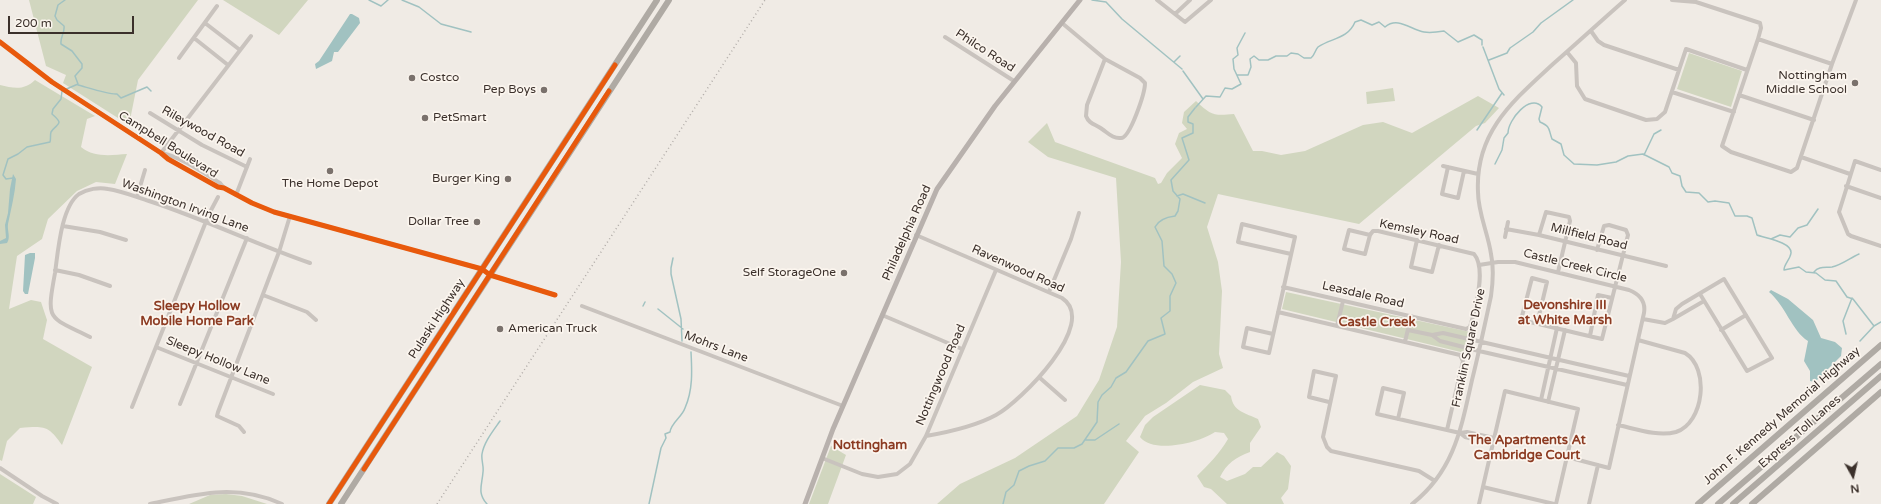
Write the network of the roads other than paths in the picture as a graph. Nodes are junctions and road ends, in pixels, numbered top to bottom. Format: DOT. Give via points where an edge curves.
graph roads {
  1 [pos="657,0"];
  2 [pos="669,0"];
  3 [pos="1080,0"];
  4 [pos="1157,0"];
  5 [pos="1190,0"];
  6 [pos="1211,0"];
  7 [pos="1625,0"];
  8 [pos="1672,0"];
  9 [pos="1856,0"];
  10 [pos="217,6"];
  11 [pos="1175,14"];
  12 [pos="205,23"];
  13 [pos="1062,24"];
  14 [pos="1591,31"];
  15 [pos="251,36"];
  16 [pos="945,37"];
  17 [pos="194,38"];
  18 [pos="1758,39"];
  19 [pos="0,42"];
  20 [pos="240,50"];
  21 [pos="1567,52"];
  22 [pos="179,58"];
  23 [pos="1105,59"];
  24 [pos="1832,64"];
  25 [pos="228,65"];
  26 [pos="1679,70"];
  27 [pos="1747,70"];
  28 [pos="1014,81"];
  29 [pos="1672,92"];
  30 [pos="1740,95"];
  31 [pos="1734,112"];
  32 [pos="150,113"];
  33 [pos="1814,120"];
  34 [pos="178,131"];
  35 [pos="162,153"];
  36 [pos="1801,157"];
  37 [pos="250,159"];
  38 [pos="1443,166"];
  39 [pos="247,167"];
  40 [pos="1448,167"];
  41 [pos="145,170"];
  42 [pos="1881,170"];
  43 [pos="1464,171"];
  44 [pos="1478,174"];
  45 [pos="1850,174"];
  46 [pos="1846,186"];
  47 [pos="236,195"];
  48 [pos="136,197"];
  49 [pos="218,197"];
  50 [pos="1881,198"];
  51 [pos="1079,213"];
  52 [pos="290,216"];
  53 [pos="206,222"];
  54 [pos="1508,222"];
  55 [pos="64,226"];
  56 [pos="1506,229"];
  57 [pos="916,235"];
  58 [pos="1370,235"];
  59 [pos="1539,235"];
  60 [pos="1505,237"];
  61 [pos="246,238"];
  62 [pos="126,240"];
  63 [pos="1417,240"];
  64 [pos="1564,242"];
  65 [pos="1439,245"];
  66 [pos="1881,246"];
  67 [pos="1597,250"];
  68 [pos="279,252"];
  69 [pos="1291,254"];
  70 [pos="1623,256"];
  71 [pos="1492,262"];
  72 [pos="310,263"];
  73 [pos="1479,265"];
  74 [pos="1666,266"];
  75 [pos="482,268"];
  76 [pos="55,270"];
  77 [pos="996,270"];
  78 [pos="1558,272"];
  79 [pos="490,275"];
  80 [pos="110,286"];
  81 [pos="1615,286"];
  82 [pos="1283,287"];
  83 [pos="1049,292"];
  84 [pos="1700,294"];
  85 [pos="263,295"];
  86 [pos="555,295"];
  87 [pos="1612,298"];
  88 [pos="1343,301"];
  89 [pos="1704,301"];
  90 [pos="582,306"];
  91 [pos="1278,312"];
  92 [pos="882,314"];
  93 [pos="1746,315"];
  94 [pos="1411,316"];
  95 [pos="1642,319"];
  96 [pos="1673,319"];
  97 [pos="316,320"];
  98 [pos="1537,324"];
  99 [pos="1337,326"];
  100 [pos="1557,328"];
  101 [pos="1408,330"];
  102 [pos="1565,330"];
  103 [pos="1721,330"];
  104 [pos="1273,334"];
  105 [pos="1432,335"];
  106 [pos="1590,336"];
  107 [pos="90,338"];
  108 [pos="1638,340"];
  109 [pos="1404,342"];
  110 [pos="1481,342"];
  111 [pos="1881,345"];
  112 [pos="156,347"];
  113 [pos="962,349"];
  114 [pos="1479,351"];
  115 [pos="1550,358"];
  116 [pos="1558,360"];
  117 [pos="197,364"];
  118 [pos="1881,364"];
  119 [pos="1548,367"];
  120 [pos="1556,369"];
  121 [pos="1629,376"];
  122 [pos="1881,376"];
  123 [pos="231,377"];
  124 [pos="1040,378"];
  125 [pos="1627,385"];
  126 [pos="1881,392"];
  127 [pos="273,394"];
  128 [pos="1065,400"];
  129 [pos="1541,400"];
  130 [pos="1329,402"];
  131 [pos="1548,402"];
  132 [pos="180,404"];
  133 [pos="843,406"];
  134 [pos="132,407"];
  135 [pos="1398,419"];
  136 [pos="1618,425"];
  137 [pos="1447,430"];
  138 [pos="244,432"];
  139 [pos="1460,433"];
  140 [pos="926,436"];
  141 [pos="1494,438"];
  142 [pos="1493,444"];
  143 [pos="1567,457"];
  144 [pos="822,458"];
  145 [pos="356,464"];
  146 [pos="1598,465"];
  147 [pos="0,468"];
  148 [pos="364,469"];
  149 [pos="1435,481"];
  150 [pos="1483,487"];
  151 [pos="57,504"];
  152 [pos="150,504"];
  153 [pos="282,504"];
  154 [pos="329,504"];
  155 [pos="341,504"];
  156 [pos="805,504"];
  157 [pos="1412,504"];
  158 [pos="1479,504"];
  159 [pos="1555,504"];
  160 [pos="1589,504"];
  161 [pos="1698,504"];
  162 [pos="1718,504"];
  163 [pos="1733,504"];
  164 [pos="1752,504"];
  1 -- 75 [label="highway, Pulaski Highway"];
  2 -- 79 [label="highway, Pulaski Highway"];
  3 -- 13 [label="main road, Philadelphia Road"];
  4 -- 11 [label="street"];
  5 -- 11 [label="street"];
  6 -- 11 [label="street" via="1186,22"];
  7 -- 14 [label="street, Franklin Square Drive"];
  8 -- 18 [label="street" via="1696,2 1758,22 1761,28"];
  9 -- 24 [label="street"];
  10 -- 12 [label="street"];
  12 -- 17 [label="street"];
  12 -- 20 [label="street"];
  13 -- 23 [label="street"];
  13 -- 28 [label="main road, Philadelphia Road"];
  14 -- 21 [label="street, Franklin Square Drive"];
  14 -- 26 [label="street" via="1604,45"];
  15 -- 20 [label="street"];
  16 -- 28 [label="street, Philco Road"];
  17 -- 22 [label="street"];
  17 -- 25 [label="street"];
  18 -- 24 [label="street"];
  18 -- 27 [label="street"];
  19 -- 35 [label="street, Campbell Boulevard" via="52,82"];
  20 -- 25 [label="street"];
  21 -- 29 [label="street" via="1576,63 1577,86 1589,102 1650,120 1665,112"];
  21 -- 44 [label="street, Franklin Square Drive" via="1517,96 1501,115 1486,141"];
  23 -- 23 [label="street" via="1145,83 1131,127 1126,136 1121,138 1112,136 1092,124 1086,116 1087,105"];
  24 -- 33 [label="street"];
  25 -- 34 [label="street"];
  26 -- 27 [label="street" via="1686,49"];
  26 -- 29 [label="street"];
  27 -- 30 [label="street"];
  28 -- 57 [label="main road, Philadelphia Road" via="949,169"];
  29 -- 31 [label="street"];
  30 -- 31 [label="street"];
  30 -- 33 [label="street"];
  31 -- 36 [label="street" via="1722,146 1725,150 1791,172 1797,168"];
  32 -- 34 [label="street, Rileywood Road"];
  33 -- 36 [label="street"];
  34 -- 35 [label="street"];
  34 -- 39 [label="street, Rileywood Road"];
  35 -- 47 [label="street, Campbell Boulevard" via="168,159"];
  36 -- 45 [label="street"];
  37 -- 39 [label="street, Rileywood Road"];
  38 -- 40 [label="street"];
  39 -- 47 [label="street, Rileywood Road"];
  40 -- 43 [label="street"];
  40 -- 43 [label="street" via="1442,194 1458,198"];
  41 -- 48 [label="street"];
  42 -- 45 [label="street" via="1855,161"];
  43 -- 44 [label="street"];
  44 -- 71 [label="street, Franklin Square Drive" via="1478,203"];
  45 -- 46 [label="street"];
  46 -- 50 [label="street"];
  46 -- 66 [label="street" via="1839,212 1848,234"];
  47 -- 52 [label="street, Campbell Boulevard" via="265,209"];
  48 -- 53 [label="street, Washington Irving Lane"];
  48 -- 55 [label="street, Washington Irving Lane" via="109,189 96,188 85,191 75,198 67,209"];
  49 -- 53 [label="street"];
  51 -- 83 [label="street" via="1069,245"];
  52 -- 68 [label="street"];
  52 -- 75 [label="street, Campbell Boulevard"];
  53 -- 61 [label="street, Washington Irving Lane"];
  53 -- 112 [label="street"];
  54 -- 56 [label="street"];
  55 -- 62 [label="street" via="100,232"];
  55 -- 76 [label="street, Washington Irving Lane"];
  56 -- 59 [label="street, Millfield Road"];
  56 -- 60 [label="street"];
  57 -- 77 [label="street, Ravenwood Road"];
  57 -- 92 [label="main road, Philadelphia Road"];
  58 -- 58 [label="street, Kemsley Road" via="1349,230 1344,249 1365,254"];
  58 -- 63 [label="street, Kemsley Road" via="1378,231"];
  59 -- 64 [label="street, Millfield Road"];
  59 -- 64 [label="street" via="1545,213 1549,211 1562,214 1570,220"];
  61 -- 68 [label="street, Washington Irving Lane"];
  61 -- 117 [label="street"];
  63 -- 65 [label="street, Kemsley Road"];
  63 -- 65 [label="street" via="1411,267 1432,272"];
  64 -- 67 [label="street, Millfield Road"];
  64 -- 78 [label="street"];
  65 -- 73 [label="street, Kemsley Road" via="1474,254"];
  67 -- 70 [label="street, Millfield Road"];
  67 -- 70 [label="street" via="1604,226 1621,228 1628,233"];
  68 -- 72 [label="street, Washington Irving Lane"];
  68 -- 85 [label="street"];
  69 -- 69 [label="street" via="1238,242 1242,224 1295,237"];
  69 -- 82 [label="street"];
  70 -- 74 [label="street, Millfield Road"];
  70 -- 81 [label="street"];
  71 -- 73 [label="street, Castle Creek Circle"];
  71 -- 78 [label="street, Castle Creek Circle" via="1515,262"];
  71 -- 110 [label="street, Franklin Square Drive" via="1491,296"];
  73 -- 94 [label="street, Leasdale Road" via="1479,284 1470,327 1466,329"];
  75 -- 79 [label="street"];
  75 -- 145 [label="highway, Pulaski Highway"];
  76 -- 80 [label="street" via="79,274"];
  76 -- 107 [label="street, Washington Irving Lane" via="50,313 58,322"];
  77 -- 83 [label="street, Ravenwood Road"];
  77 -- 113 [label="street, Nottingwood Road"];
  78 -- 81 [label="street, Castle Creek Circle"];
  79 -- 86 [label="street"];
  79 -- 148 [label="highway, Pulaski Highway"];
  81 -- 87 [label="street"];
  81 -- 95 [label="street, Castle Creek Circle" via="1629,290 1641,298 1645,307"];
  82 -- 88 [label="street, Leasdale Road"];
  82 -- 91 [label="street"];
  83 -- 124 [label="street, Ravenwood Road" via="1066,300 1073,317 1062,346"];
  84 -- 89 [label="street"];
  84 -- 93 [label="street" via="1724,279"];
  84 -- 96 [label="street" via="1676,308"];
  85 -- 97 [label="street" via="307,312"];
  85 -- 123 [label="street"];
  87 -- 106 [label="street" via="1602,339"];
  87 -- 106 [label="street" via="1598,295"];
  88 -- 94 [label="street, Leasdale Road"];
  88 -- 99 [label="street"];
  89 -- 96 [label="street"];
  89 -- 103 [label="street"];
  90 -- 133 [label="street, Mohrs Lane"];
  91 -- 99 [label="street"];
  91 -- 104 [label="street"];
  92 -- 113 [label="street"];
  92 -- 133 [label="main road, Philadelphia Road"];
  93 -- 103 [label="street"];
  93 -- 103 [label="street" via="1772,358 1747,371"];
  94 -- 101 [label="street"];
  95 -- 96 [label="street" via="1665,323"];
  95 -- 108 [label="street, Castle Creek Circle"];
  98 -- 98 [label="street" via="1521,320 1532,278 1547,282"];
  98 -- 100 [label="street"];
  99 -- 109 [label="street"];
  100 -- 102 [label="street"];
  100 -- 115 [label="street"];
  101 -- 105 [label="street"];
  101 -- 109 [label="street"];
  102 -- 106 [label="street"];
  102 -- 116 [label="street"];
  104 -- 104 [label="street" via="1247,328 1243,347 1269,353"];
  105 -- 110 [label="street" via="1443,333"];
  105 -- 114 [label="street" via="1440,340"];
  108 -- 121 [label="street, Castle Creek Circle"];
  108 -- 136 [label="street" via="1691,356 1702,383 1696,409 1690,422 1676,432 1656,433"];
  109 -- 137 [label="street" via="1460,355 1462,358"];
  110 -- 114 [label="street, Franklin Square Drive"];
  110 -- 115 [label="street"];
  111 -- 161 [label="highway, John F. Kennedy Memorial Highway"];
  112 -- 117 [label="street, Sleepy Hollow Lane"];
  112 -- 134 [label="street"];
  113 -- 140 [label="street, Nottingwood Road"];
  114 -- 119 [label="street"];
  114 -- 139 [label="street, Franklin Square Drive"];
  115 -- 116 [label="street"];
  115 -- 119 [label="street"];
  116 -- 120 [label="street"];
  116 -- 121 [label="street"];
  117 -- 123 [label="street, Sleepy Hollow Lane"];
  117 -- 132 [label="street"];
  118 -- 162 [label="highway, Express Toll Lanes"];
  119 -- 120 [label="street"];
  119 -- 129 [label="street"];
  120 -- 125 [label="street"];
  120 -- 131 [label="street"];
  121 -- 125 [label="street, Castle Creek Circle"];
  122 -- 163 [label="highway, Express Toll Lanes"];
  123 -- 127 [label="street, Sleepy Hollow Lane"];
  123 -- 138 [label="street" via="217,416 239,426"];
  124 -- 128 [label="street"];
  124 -- 140 [label="street, Ravenwood Road" via="997,415"];
  125 -- 136 [label="street, Castle Creek Circle"];
  126 -- 164 [label="highway"];
  129 -- 131 [label="street"];
  129 -- 141 [label="street" via="1505,391"];
  130 -- 130 [label="street" via="1336,376 1314,371 1308,397"];
  130 -- 149 [label="street" via="1323,437 1331,451 1419,471"];
  131 -- 143 [label="street" via="1578,409"];
  133 -- 144 [label="main road, Philadelphia Road"];
  135 -- 135 [label="street" via="1404,393 1383,388 1377,414"];
  135 -- 137 [label="street"];
  136 -- 146 [label="street, Castle Creek Circle" via="1609,468"];
  137 -- 139 [label="street"];
  139 -- 141 [label="street" via="1467,432"];
  139 -- 142 [label="street" via="1465,437"];
  139 -- 149 [label="street, Franklin Square Drive" via="1449,461"];
  140 -- 144 [label="street, Nottingwood Road" via="910,464 892,475 872,476"];
  141 -- 142 [label="street"];
  142 -- 150 [label="street"];
  143 -- 146 [label="street"];
  143 -- 159 [label="street"];
  144 -- 156 [label="main road, Philadelphia Road"];
  145 -- 148 [label="highway"];
  145 -- 154 [label="highway, Pulaski Highway"];
  146 -- 160 [label="street"];
  147 -- 151 [label="street"];
  148 -- 155 [label="highway, Pulaski Highway"];
  149 -- 157 [label="street, Franklin Square Drive"];
  150 -- 158 [label="street"];
  150 -- 159 [label="street"];
  152 -- 153 [label="street" via="223,491 250,494"];
}
